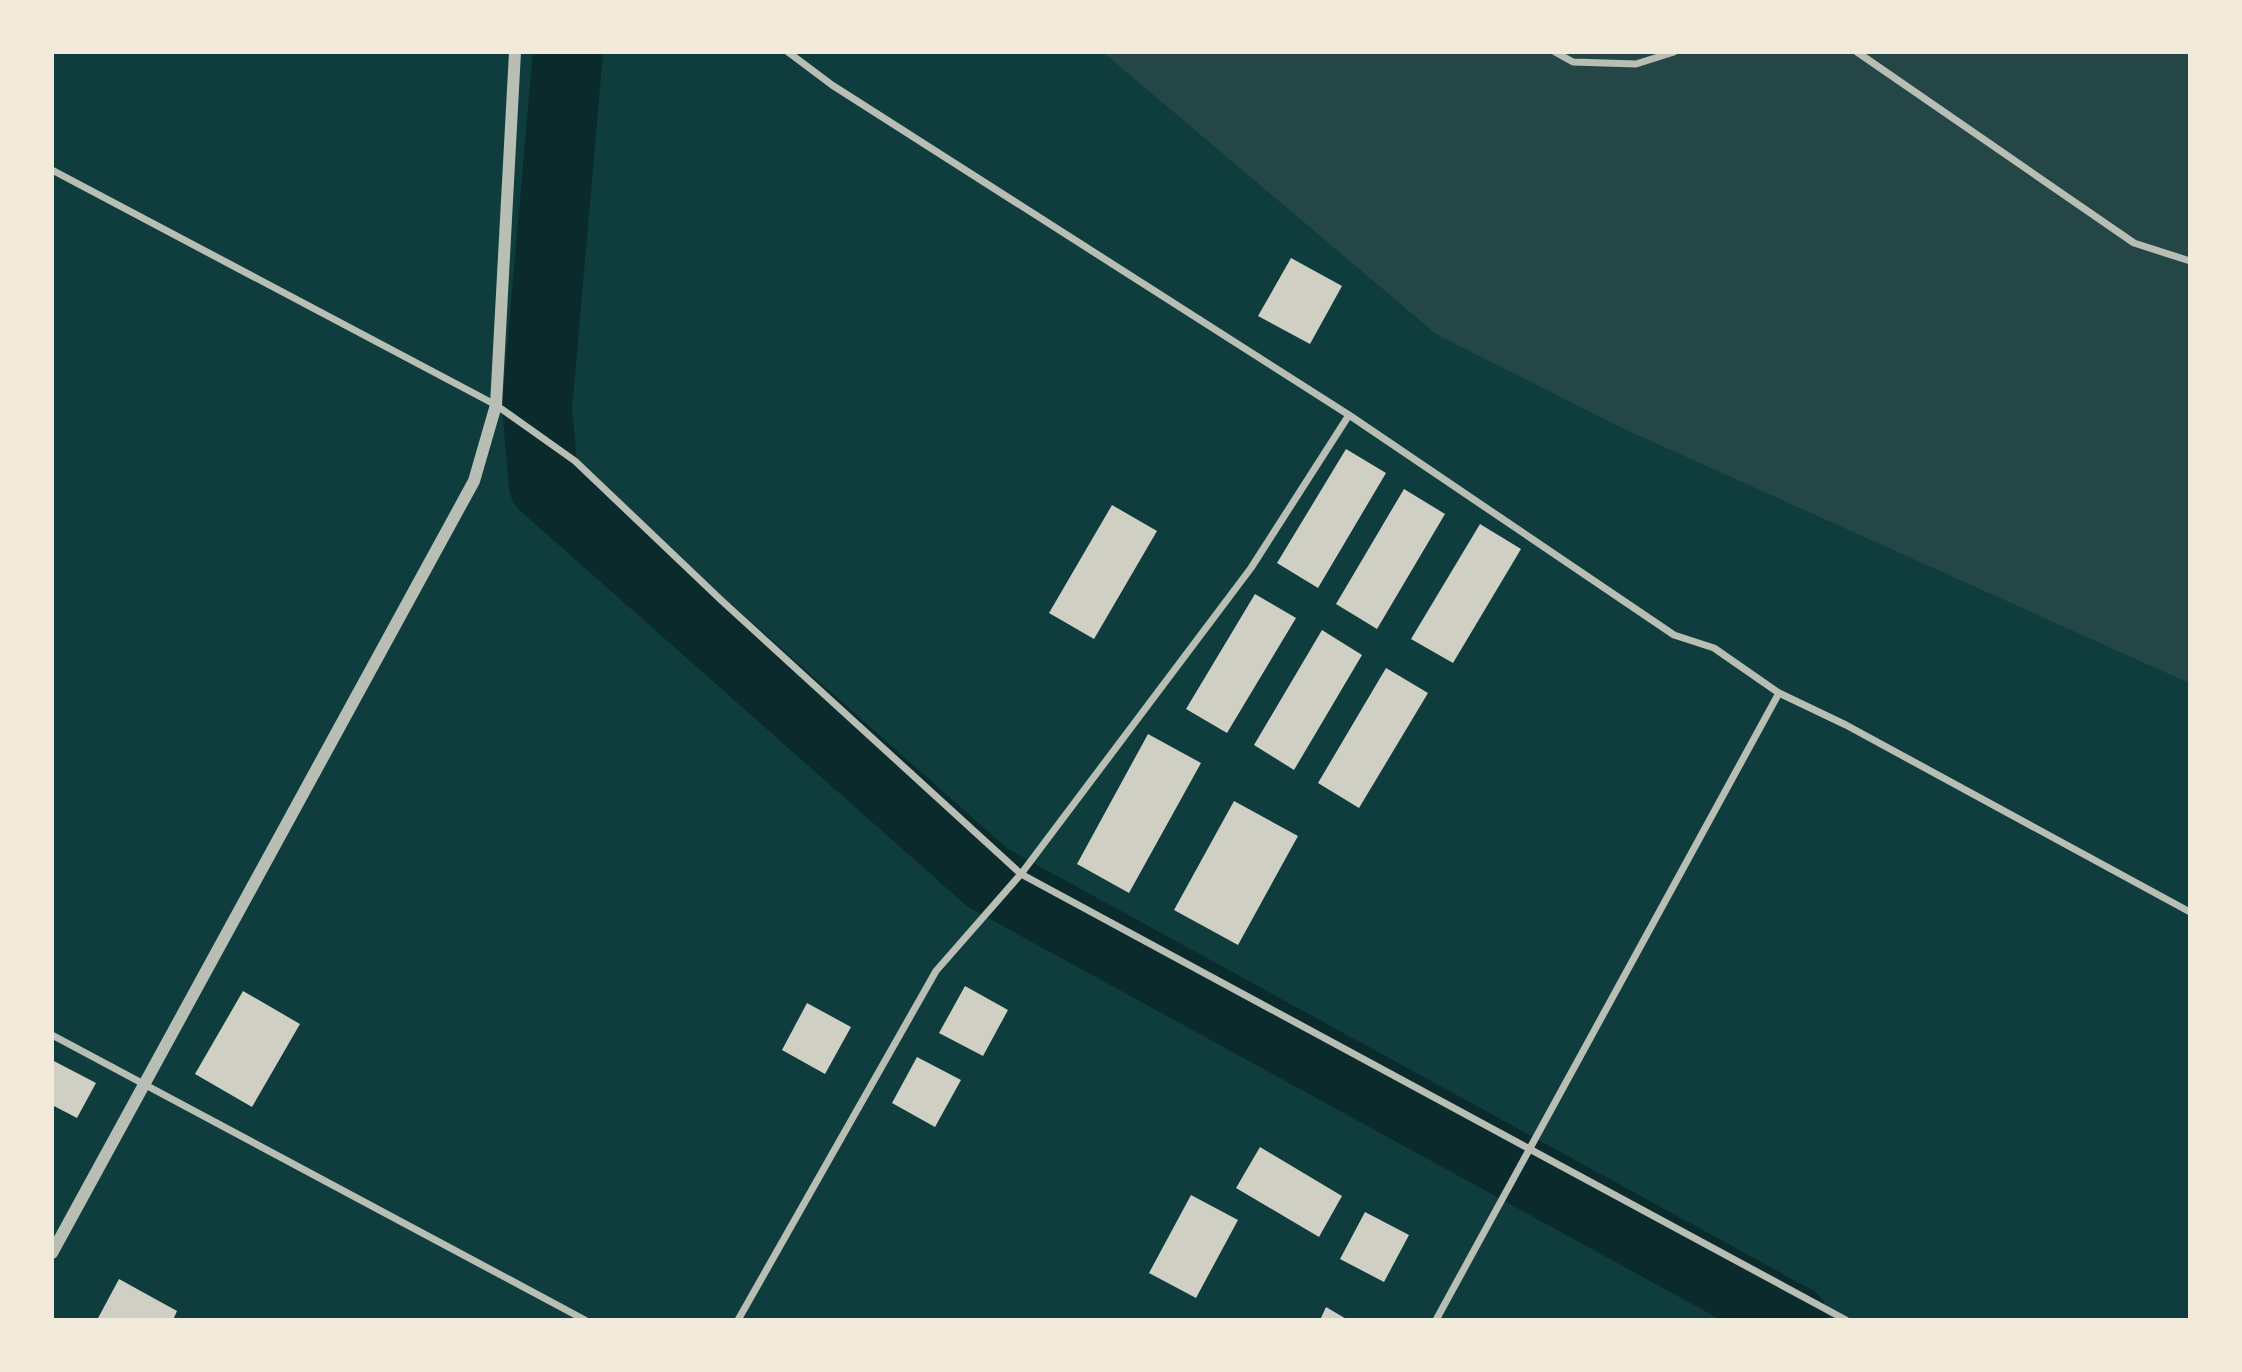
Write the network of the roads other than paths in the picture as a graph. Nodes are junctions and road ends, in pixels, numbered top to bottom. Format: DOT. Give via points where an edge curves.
graph roads {
  1 [pos="514,52"];
  2 [pos="788,52"];
  3 [pos="1555,52"];
  4 [pos="1674,52"];
  5 [pos="1857,52"];
  6 [pos="52,170"];
  7 [pos="2189,261"];
  8 [pos="496,405"];
  9 [pos="1349,415"];
  10 [pos="1779,693"];
  11 [pos="1021,874"];
  12 [pos="2189,912"];
  13 [pos="52,1035"];
  14 [pos="144,1085"];
  15 [pos="1531,1149"];
  16 [pos="52,1253"];
  17 [pos="585,1320"];
  18 [pos="738,1320"];
  19 [pos="1436,1320"];
  20 [pos="1846,1320"];
  1 -- 8 [label="street"];
  2 -- 9 [label="street" via="832,85"];
  3 -- 4 [label="street" via="1573,62 1636,64"];
  5 -- 7 [label="street" via="2134,243"];
  6 -- 8 [label="street"];
  8 -- 11 [label="street" via="576,461"];
  8 -- 14 [label="street" via="474,481"];
  9 -- 10 [label="street" via="1674,635 1714,648"];
  9 -- 11 [label="street" via="1251,568"];
  10 -- 12 [label="street"];
  10 -- 15 [label="street"];
  11 -- 15 [label="street"];
  11 -- 18 [label="street" via="936,971"];
  13 -- 14 [label="street"];
  14 -- 16 [label="street"];
  14 -- 17 [label="street"];
  15 -- 19 [label="street"];
  15 -- 20 [label="street"];
}
